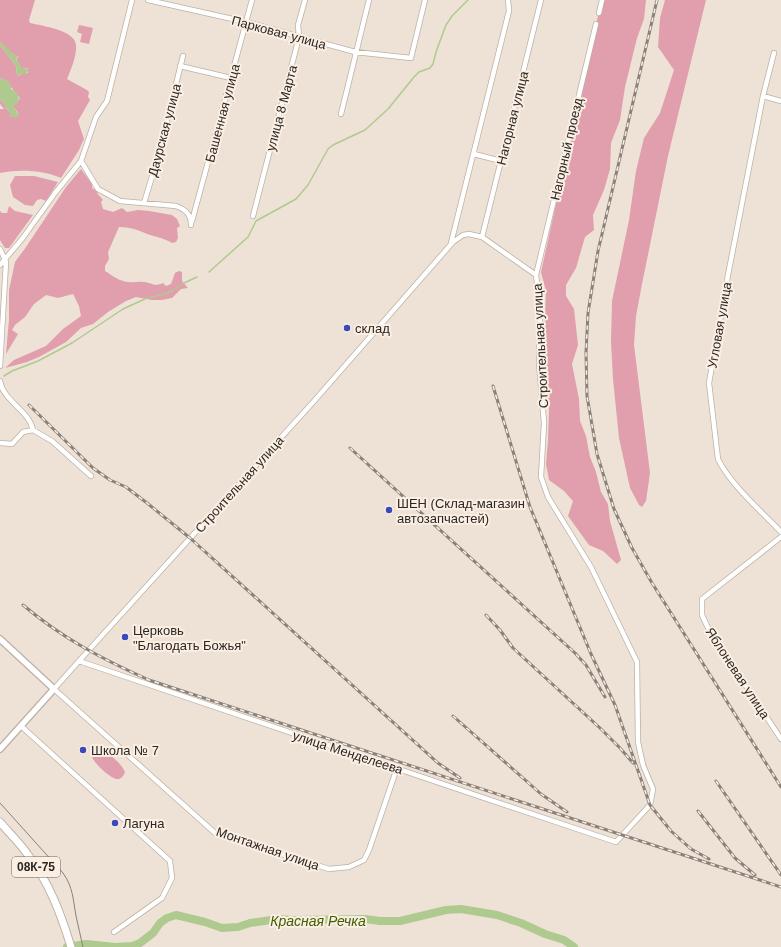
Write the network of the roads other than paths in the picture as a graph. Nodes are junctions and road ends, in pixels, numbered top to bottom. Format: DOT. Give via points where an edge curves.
graph roads {
  1 [pos="132,0"];
  2 [pos="148,0"];
  3 [pos="252,0"];
  4 [pos="304,0"];
  5 [pos="369,0"];
  6 [pos="425,0"];
  7 [pos="508,0"];
  8 [pos="542,0"];
  9 [pos="602,0"];
  10 [pos="599,13"];
  11 [pos="246,22"];
  12 [pos="596,24"];
  13 [pos="299,37"];
  14 [pos="355,52"];
  15 [pos="774,53"];
  16 [pos="183,56"];
  17 [pos="180,66"];
  18 [pos="231,78"];
  19 [pos="763,96"];
  20 [pos="781,101"];
  21 [pos="341,114"];
  22 [pos="474,154"];
  23 [pos="81,161"];
  24 [pos="501,161"];
  25 [pos="144,203"];
  26 [pos="253,216"];
  27 [pos="482,237"];
  28 [pos="451,245"];
  29 [pos="0,249"];
  30 [pos="5,260"];
  31 [pos="0,265"];
  32 [pos="536,274"];
  33 [pos="0,366"];
  34 [pos="0,381"];
  35 [pos="32,430"];
  36 [pos="0,443"];
  37 [pos="91,476"];
  38 [pos="781,532"];
  39 [pos="781,537"];
  40 [pos="0,639"];
  41 [pos="79,661"];
  42 [pos="54,689"];
  43 [pos="21,726"];
  44 [pos="781,739"];
  45 [pos="0,749"];
  46 [pos="396,768"];
  47 [pos="0,822"];
  48 [pos="616,842"];
  49 [pos="114,932"];
  50 [pos="71,947"];
  1 -- 23 [label="street" via="107,101 96,116"];
  2 -- 11 [label="street, Парковая улица"];
  3 -- 11 [label="street, Башенная улица"];
  4 -- 13 [label="street, улица 8 Марта" via="298,25"];
  5 -- 14 [label="street"];
  6 -- 14 [label="street, Парковая улица" via="411,58"];
  7 -- 22 [label="street" via="509,11"];
  8 -- 24 [label="street, Нагорная улица"];
  9 -- 10 [label="street"];
  11 -- 13 [label="street, Парковая улица"];
  11 -- 18 [label="street, Башенная улица"];
  12 -- 32 [label="street, Нагорный проезд"];
  13 -- 14 [label="street, Парковая улица"];
  13 -- 26 [label="street, улица 8 Марта"];
  14 -- 21 [label="street"];
  15 -- 19 [label="street, Угловая улица"];
  16 -- 17 [label="street, Даурская улица"];
  17 -- 18 [label="street"];
  17 -- 25 [label="street, Даурская улица"];
  18 -- 25 [label="street, Башенная улица" via="191,225 190,215 183,209 172,205"];
  19 -- 20 [label="street"];
  19 -- 38 [label="street, Угловая улица" via="709,383 718,458 722,467"];
  22 -- 24 [label="street"];
  22 -- 28 [label="street"];
  23 -- 25 [label="street" via="98,188 120,201"];
  23 -- 30 [label="street"];
  24 -- 27 [label="street, Нагорная улица"];
  27 -- 28 [label="street, Строительная улица" via="469,234"];
  27 -- 32 [label="street, Строительная улица"];
  28 -- 41 [label="street, Строительная улица"];
  29 -- 30 [label="street"];
  30 -- 31 [label="street"];
  30 -- 33 [label="street"];
  32 -- 48 [label="street, Строительная улица" via="540,307 539,363 544,423 541,477 548,497 591,567 637,662 638,742 643,765 653,789 650,805"];
  34 -- 35 [label="street" via="2,390 32,424"];
  35 -- 36 [label="street" via="23,432 12,444"];
  35 -- 37 [label="street" via="52,441"];
  39 -- 44 [label="street, Яблоневая улица" via="702,599 702,614 708,628"];
  40 -- 42 [label="street, Монтажная улица"];
  41 -- 42 [label="street, Строительная улица"];
  41 -- 46 [label="street, улица Менделеева"];
  42 -- 43 [label="street, Строительная улица"];
  42 -- 46 [label="street, Монтажная улица" via="215,833 329,869 349,868 364,860"];
  43 -- 45 [label="street, Строительная улица"];
  43 -- 49 [label="street" via="170,860 172,878 162,898"];
  46 -- 48 [label="street, улица Менделеева"];
  47 -- 50 [label="main road, 08К-75" via="28,855 48,886 63,920"];
}
